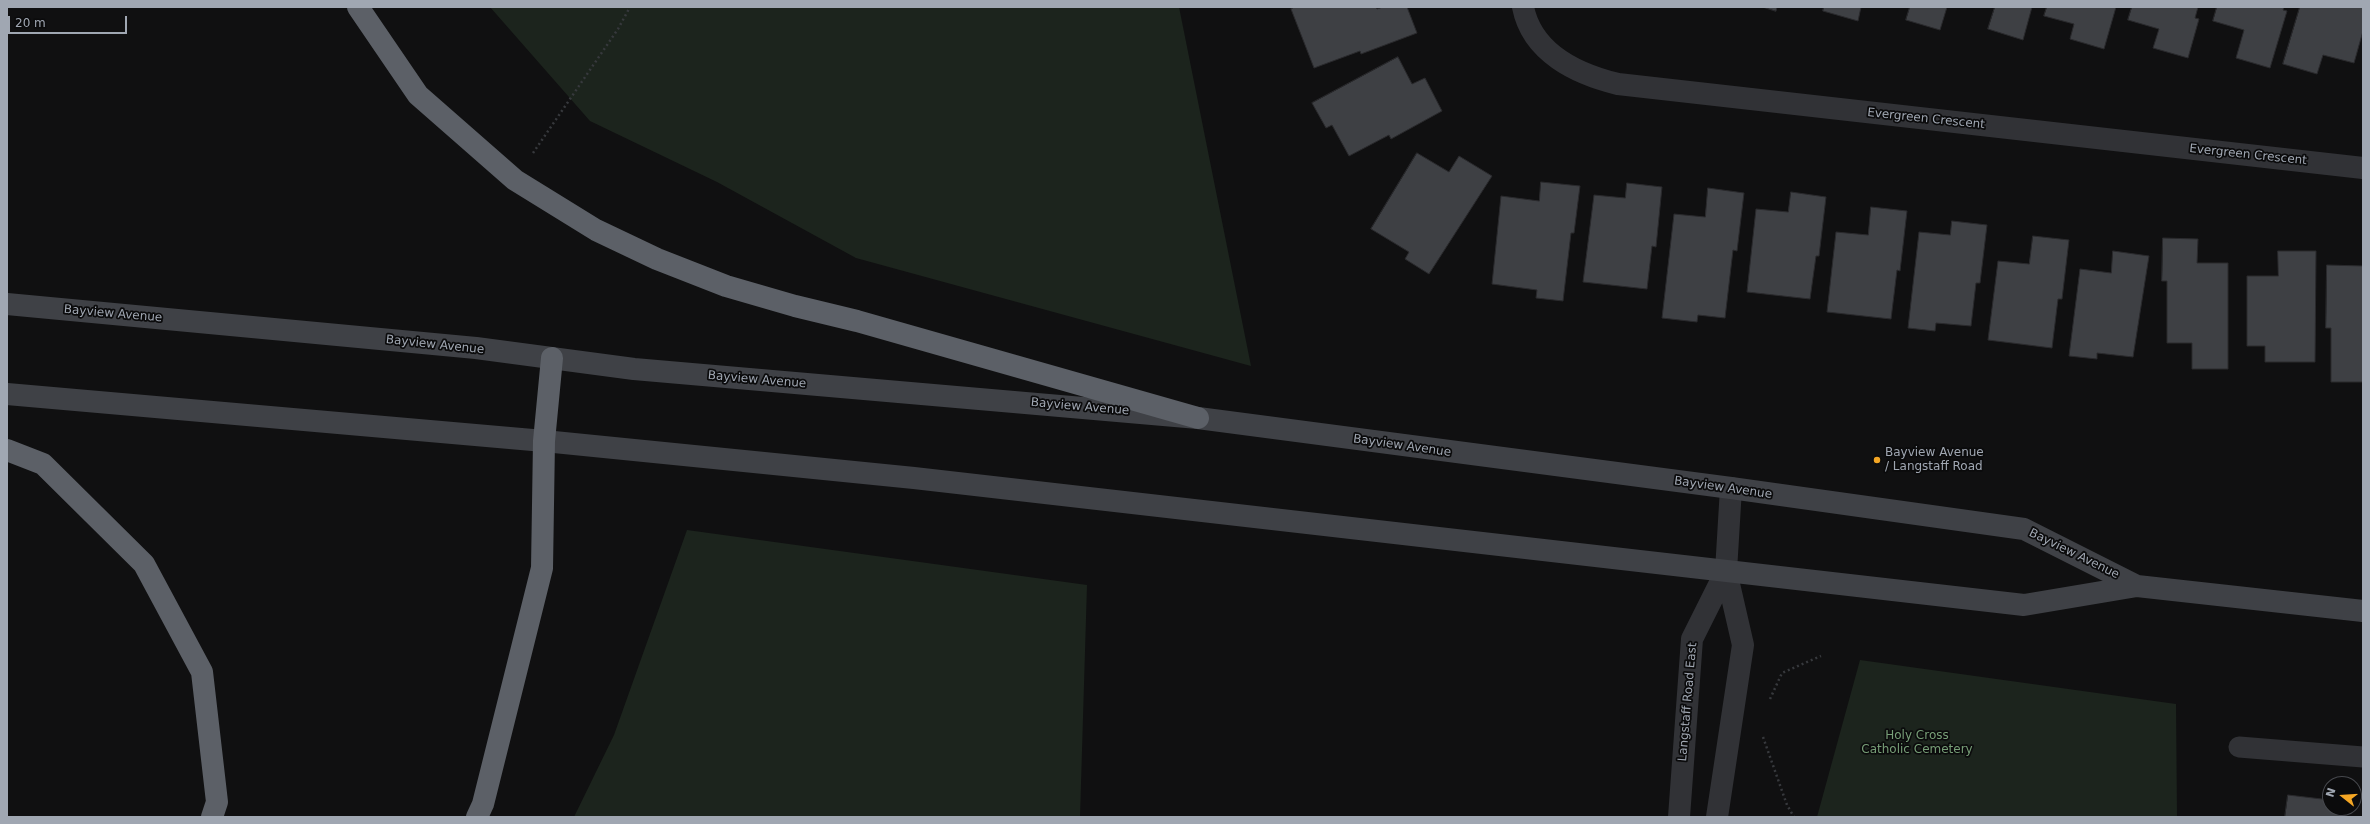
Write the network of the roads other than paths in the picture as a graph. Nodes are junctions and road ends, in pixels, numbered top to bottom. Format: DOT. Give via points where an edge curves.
graph roads {
  1 [pos="358,7"];
  2 [pos="1523,7"];
  3 [pos="2363,168"];
  4 [pos="7,304"];
  5 [pos="552,358"];
  6 [pos="7,394"];
  7 [pos="1198,418"];
  8 [pos="544,441"];
  9 [pos="7,450"];
  10 [pos="1731,488"];
  11 [pos="1726,571"];
  12 [pos="2137,586"];
  13 [pos="2363,611"];
  14 [pos="2239,747"];
  15 [pos="2363,757"];
  16 [pos="212,817"];
  17 [pos="477,817"];
  18 [pos="1679,817"];
  19 [pos="1717,817"];
  1 -- 7 [label="highway" via="418,95 515,180 596,230 657,259 726,286"];
  2 -- 3 [label="street, Evergreen Crescent" via="1530,30 1544,47 1568,66 1593,78 1618,84"];
  4 -- 5 [label="main road, Bayview Avenue" via="476,348"];
  5 -- 7 [label="main road, Bayview Avenue" via="634,369"];
  5 -- 8 [label="highway"];
  6 -- 8 [label="main road, Bayview Avenue"];
  7 -- 10 [label="main road, Bayview Avenue"];
  8 -- 11 [label="main road, Bayview Avenue" via="914,478"];
  8 -- 17 [label="highway" via="542,568 483,804"];
  9 -- 16 [label="highway" via="42,464 144,564 202,672 218,802"];
  10 -- 11 [label="street, Langstaff Road East"];
  10 -- 12 [label="main road, Bayview Avenue" via="2024,530"];
  11 -- 12 [label="main road, Bayview Avenue" via="2024,605"];
  11 -- 18 [label="street, Langstaff Road East" via="1692,639"];
  11 -- 19 [label="street, Langstaff Road East" via="1743,645"];
  12 -- 13 [label="main road, Bayview Avenue"];
  14 -- 15 [label="lane"];
}
